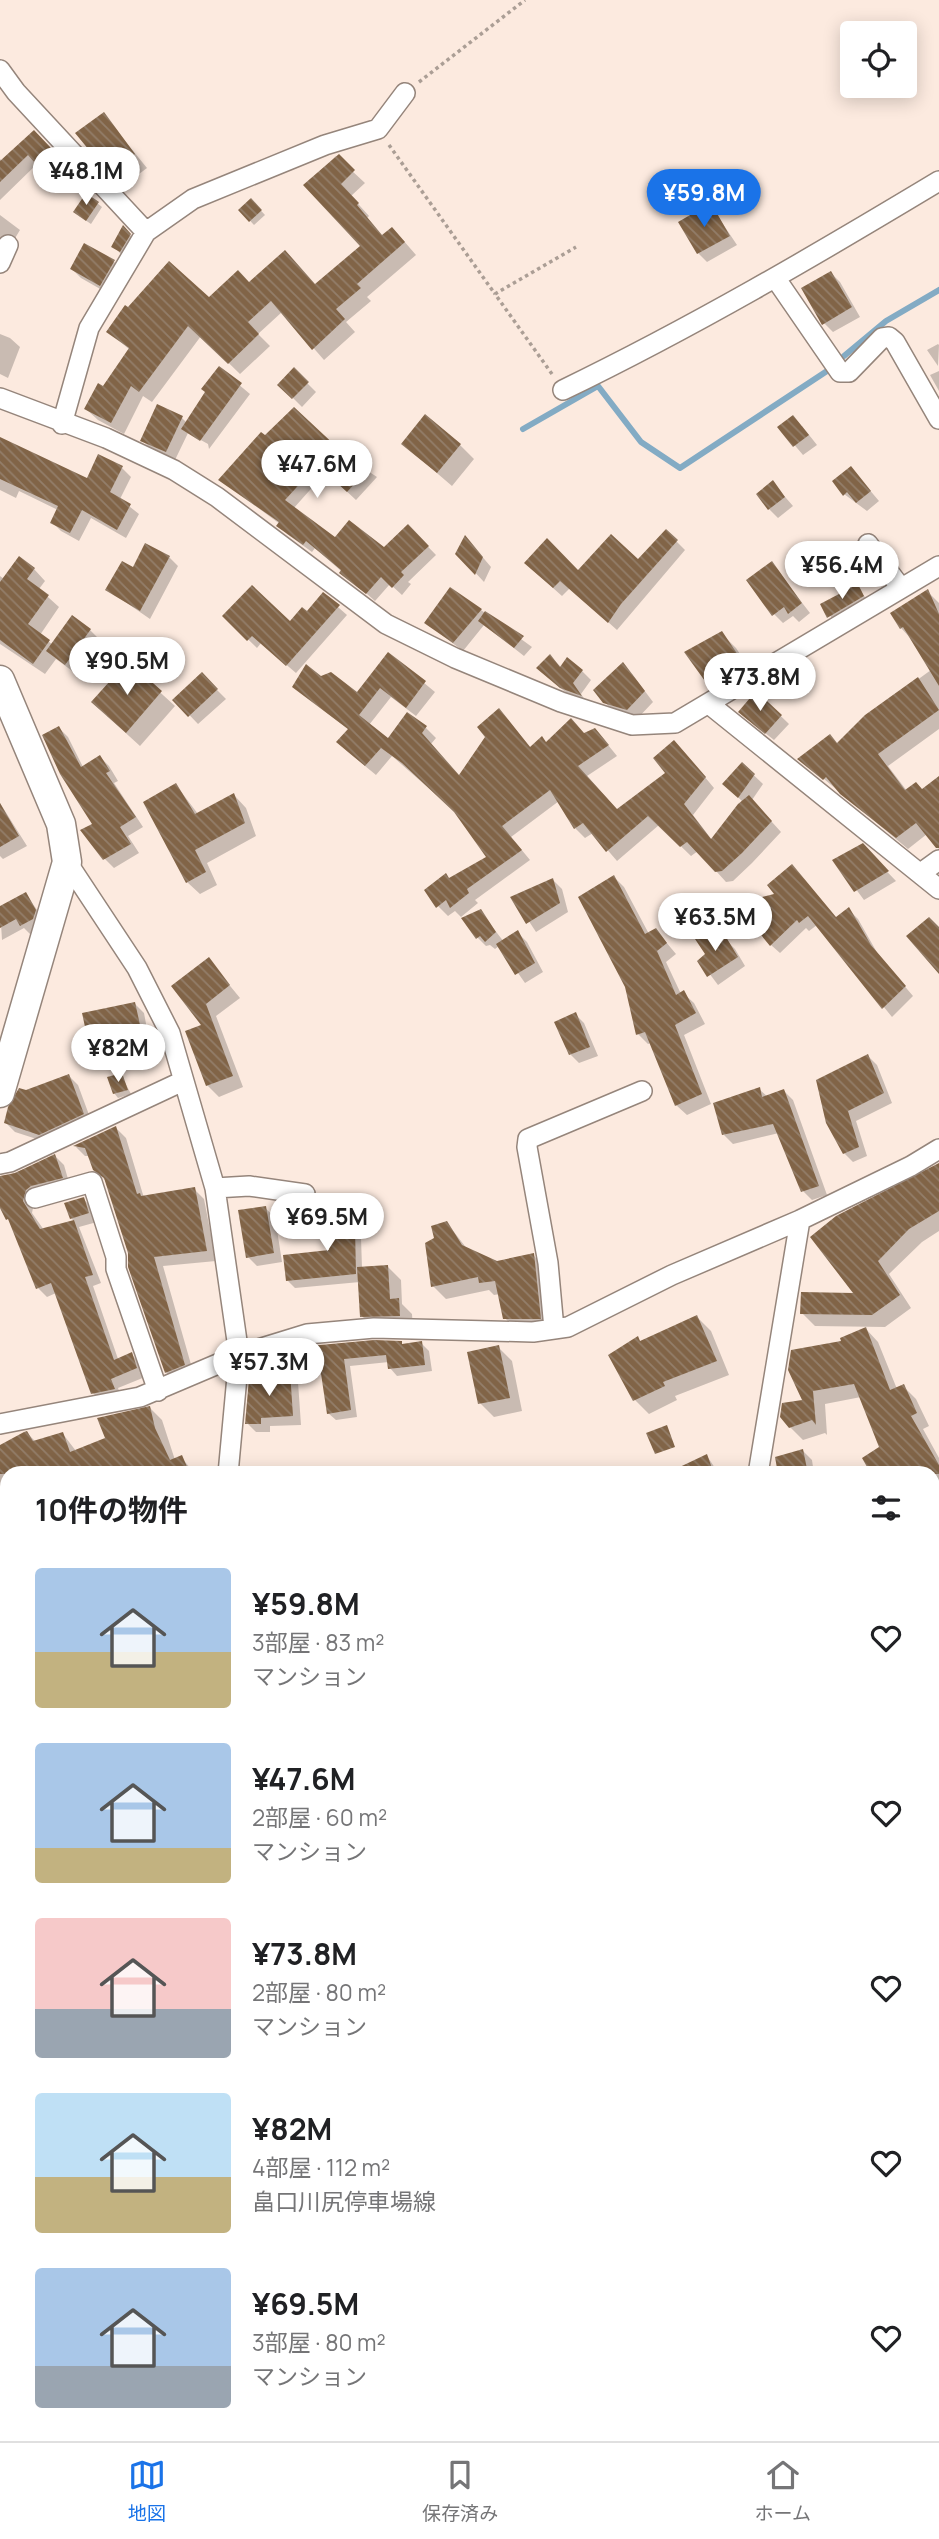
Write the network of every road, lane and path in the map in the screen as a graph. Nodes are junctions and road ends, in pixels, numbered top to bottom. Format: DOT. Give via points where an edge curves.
graph roads {
  1 [pos="525,0"];
  2 [pos="0,69"];
  3 [pos="405,93"];
  4 [pos="377,129"];
  5 [pos="939,181"];
  6 [pos="146,232"];
  7 [pos="576,247"];
  8 [pos="776,279"];
  9 [pos="495,294"];
  10 [pos="563,390"];
  11 [pos="0,398"];
  12 [pos="939,419"];
  13 [pos="62,424"];
  14 [pos="867,544"];
  15 [pos="939,566"];
  16 [pos="901,588"];
  17 [pos="0,680"];
  18 [pos="709,705"];
  19 [pos="939,860"];
  20 [pos="67,862"];
  21 [pos="921,873"];
  22 [pos="939,889"];
  23 [pos="183,1081"];
  24 [pos="642,1091"];
  25 [pos="0,1093"];
  26 [pos="939,1149"];
  27 [pos="0,1164"];
  28 [pos="215,1188"];
  29 [pos="304,1194"];
  30 [pos="35,1198"];
  31 [pos="800,1220"];
  32 [pos="554,1329"];
  33 [pos="239,1355"];
  34 [pos="158,1391"];
  35 [pos="0,1424"];
  36 [pos="229,1466"];
  37 [pos="759,1466"];
  1 -- 3 [label="path"];
  2 -- 6 [label="street"];
  3 -- 4 [label="street"];
  4 -- 6 [label="street" via="325,145 193,199"];
  4 -- 9 [label="path"];
  5 -- 8 [label="street"];
  6 -- 13 [label="street" via="89,328"];
  7 -- 9 [label="path"];
  8 -- 10 [label="street"];
  8 -- 12 [label="street" via="840,372 849,372 882,338 895,342"];
  9 -- 10 [label="path"];
  11 -- 13 [label="street"];
  13 -- 18 [label="street" via="106,438 174,470 386,624 455,657 561,702 632,724 675,723"];
  14 -- 16 [label="street"];
  15 -- 16 [label="street"];
  16 -- 18 [label="street"];
  17 -- 20 [label="main road" via="61,824"];
  18 -- 21 [label="street"];
  19 -- 21 [label="street"];
  20 -- 23 [label="street" via="137,968 170,1033"];
  20 -- 25 [label="main road"];
  21 -- 22 [label="street"];
  23 -- 27 [label="street"];
  23 -- 28 [label="street"];
  24 -- 32 [label="street" via="528,1139"];
  26 -- 31 [label="street"];
  28 -- 29 [label="street" via="249,1186"];
  28 -- 33 [label="street"];
  30 -- 34 [label="street" via="92,1182"];
  31 -- 32 [label="street" via="672,1275 568,1327"];
  31 -- 37 [label="street"];
  32 -- 33 [label="street" via="374,1328 307,1334"];
  33 -- 34 [label="street"];
  33 -- 36 [label="street"];
  34 -- 35 [label="street"];
}
